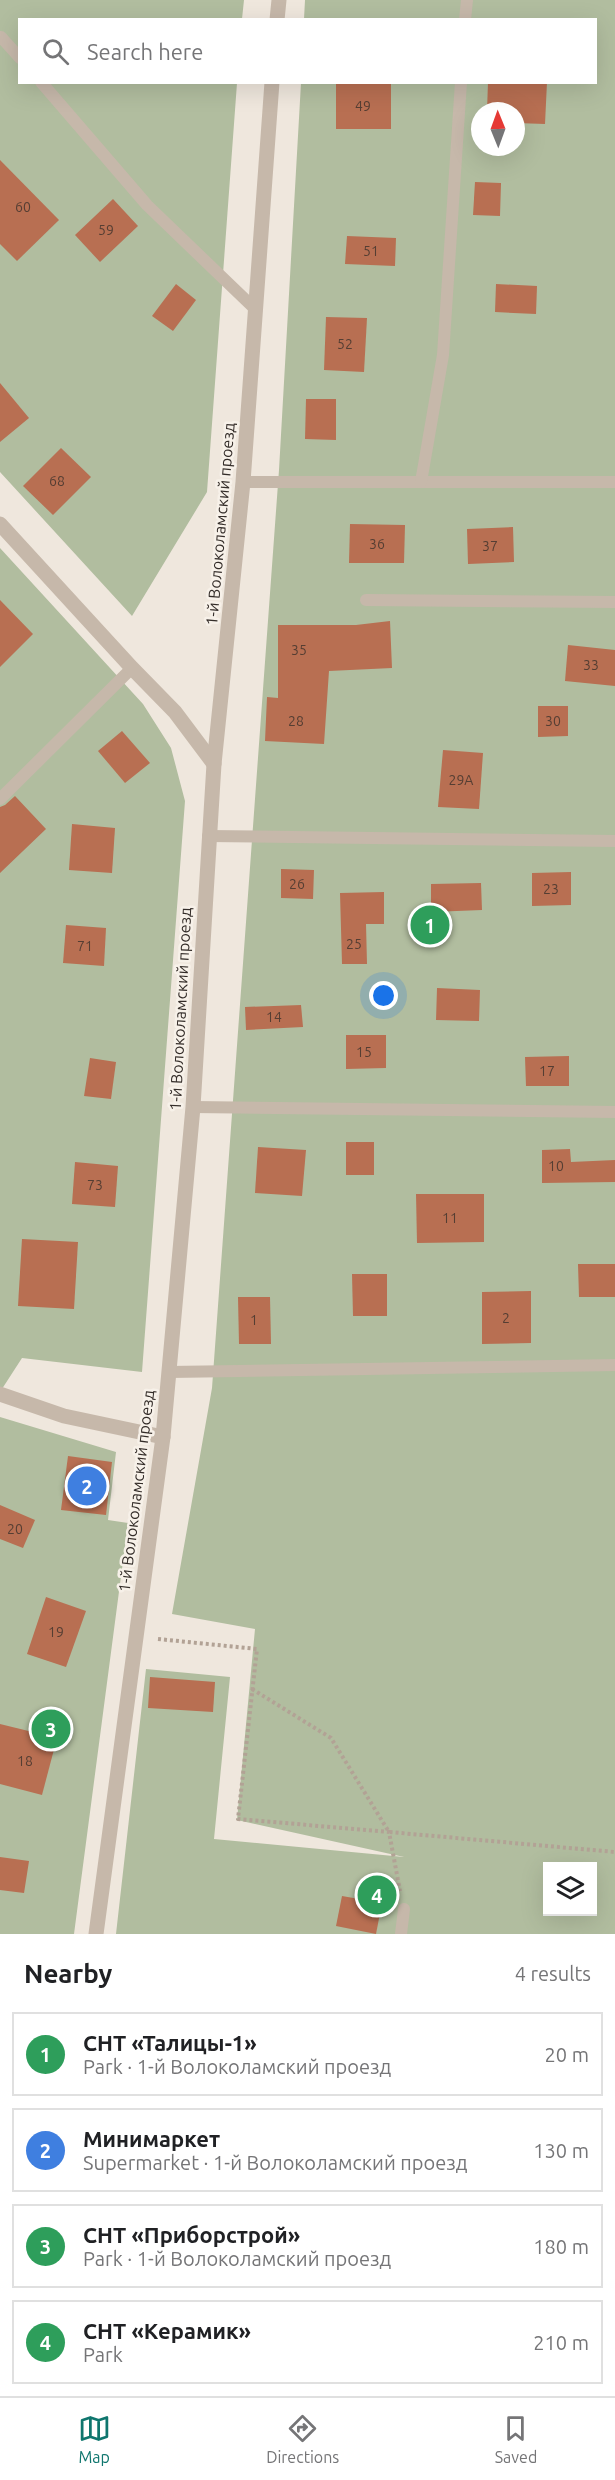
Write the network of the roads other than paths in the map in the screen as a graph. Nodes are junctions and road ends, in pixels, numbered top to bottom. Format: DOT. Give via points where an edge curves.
graph roads {
  1 [pos="279,0"];
  2 [pos="466,0"];
  3 [pos="277,18"];
  4 [pos="465,18"];
  5 [pos="1,36"];
  6 [pos="18,56"];
  7 [pos="43,84"];
  8 [pos="272,84"];
  9 [pos="461,84"];
  10 [pos="254,308"];
  11 [pos="243,482"];
  12 [pos="421,482"];
  13 [pos="615,482"];
  14 [pos="0,524"];
  15 [pos="366,600"];
  16 [pos="615,602"];
  17 [pos="132,668"];
  18 [pos="214,764"];
  19 [pos="0,799"];
  20 [pos="208,836"];
  21 [pos="615,841"];
  22 [pos="192,1107"];
  23 [pos="615,1112"];
  24 [pos="615,1365"];
  25 [pos="169,1372"];
  26 [pos="0,1394"];
  27 [pos="163,1437"];
  28 [pos="404,1909"];
  29 [pos="96,1934"];
  30 [pos="401,1934"];
  1 -- 3 [label="street"];
  2 -- 4 [label="lane"];
  5 -- 6 [label="lane"];
  7 -- 10 [label="lane" via="147,205"];
  8 -- 10 [label="street, 1-й Волоколамский проезд"];
  9 -- 12 [label="lane" via="443,355"];
  10 -- 11 [label="street, 1-й Волоколамский проезд"];
  11 -- 12 [label="lane"];
  11 -- 18 [label="street, 1-й Волоколамский проезд"];
  12 -- 13 [label="lane"];
  14 -- 17 [label="street"];
  15 -- 16 [label="lane"];
  17 -- 18 [label="street" via="175,711"];
  17 -- 19 [label="lane"];
  18 -- 20 [label="street, 1-й Волоколамский проезд"];
  20 -- 21 [label="lane"];
  20 -- 22 [label="street, 1-й Волоколамский проезд"];
  22 -- 23 [label="lane"];
  22 -- 25 [label="street, 1-й Волоколамский проезд"];
  24 -- 25 [label="lane"];
  25 -- 27 [label="street, 1-й Волоколамский проезд"];
  26 -- 27 [label="street" via="64,1416"];
  27 -- 29 [label="street, 1-й Волоколамский проезд"];
  28 -- 30 [label="lane"];
}
